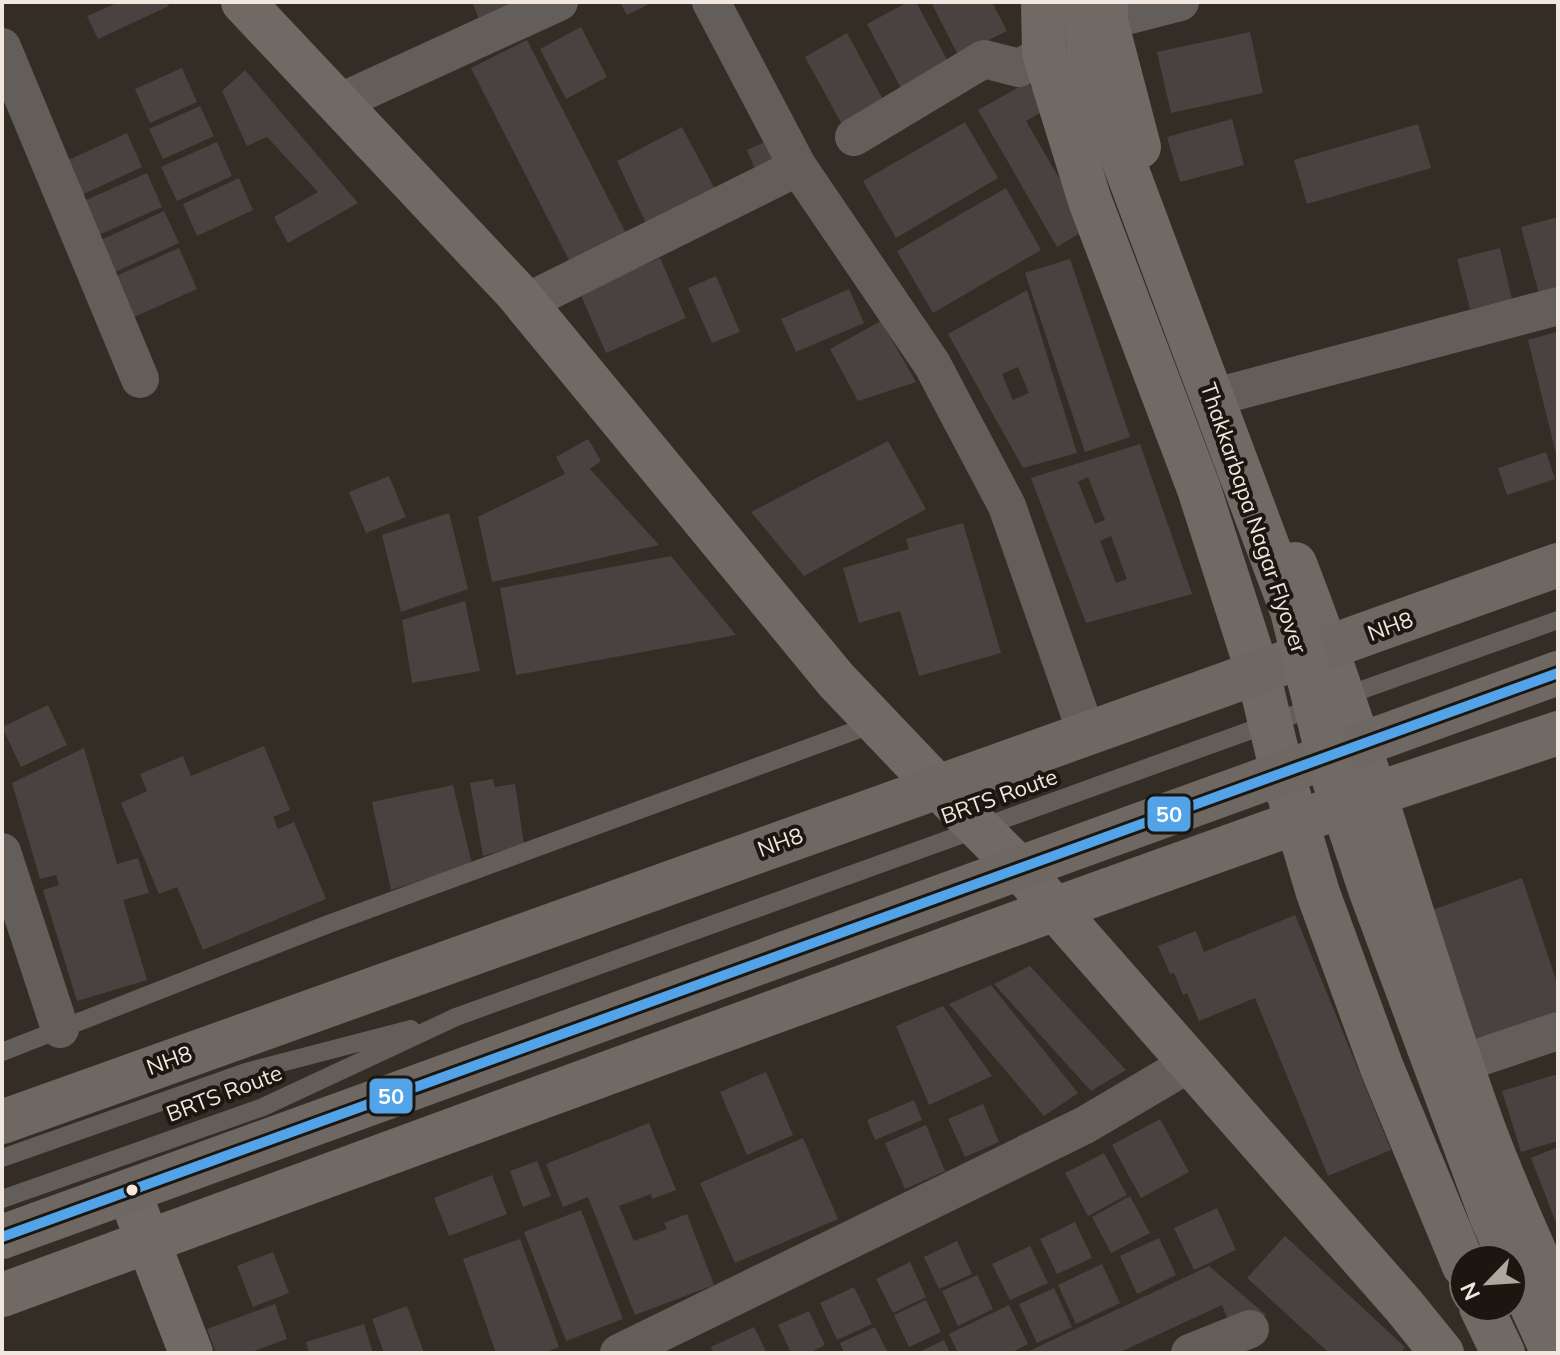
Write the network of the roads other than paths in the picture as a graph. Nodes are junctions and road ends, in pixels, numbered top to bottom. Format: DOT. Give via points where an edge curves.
graph roads {
  1 [pos="243,2"];
  2 [pos="559,2"];
  3 [pos="711,2"];
  4 [pos="1043,2"];
  5 [pos="1064,2"];
  6 [pos="1180,2"];
  7 [pos="1100,8"];
  8 [pos="518,10"];
  9 [pos="2,47"];
  10 [pos="1044,53"];
  11 [pos="338,103"];
  12 [pos="854,137"];
  13 [pos="798,167"];
  14 [pos="525,303"];
  15 [pos="1558,306"];
  16 [pos="140,379"];
  17 [pos="1230,393"];
  18 [pos="1558,565"];
  19 [pos="1558,620"];
  20 [pos="1328,648"];
  21 [pos="1258,673"];
  22 [pos="1558,673"];
  23 [pos="1343,697"];
  24 [pos="876,723"];
  25 [pos="1270,723"];
  26 [pos="1086,732"];
  27 [pos="1558,733"];
  28 [pos="1357,745"];
  29 [pos="1282,772"];
  30 [pos="937,786"];
  31 [pos="1373,795"];
  32 [pos="1297,824"];
  33 [pos="979,829"];
  34 [pos="2,852"];
  35 [pos="1020,869"];
  36 [pos="1055,909"];
  37 [pos="456,1017"];
  38 [pos="60,1029"];
  39 [pos="1558,1031"];
  40 [pos="2,1052"];
  41 [pos="1190,1063"];
  42 [pos="1462,1063"];
  43 [pos="2,1122"];
  44 [pos="2,1158"];
  45 [pos="129,1193"];
  46 [pos="2,1199"];
  47 [pos="2,1237"];
  48 [pos="148,1241"];
  49 [pos="1454,1243"];
  50 [pos="1480,1243"];
  51 [pos="1503,1243"];
  52 [pos="2,1295"];
  53 [pos="1528,1298"];
  54 [pos="1558,1303"];
  55 [pos="1489,1323"];
  56 [pos="1514,1323"];
  57 [pos="1250,1329"];
  58 [pos="191,1353"];
  59 [pos="619,1353"];
  60 [pos="1190,1353"];
  61 [pos="1442,1353"];
  62 [pos="1503,1353"];
  63 [pos="1528,1353"];
  64 [pos="1553,1353"];
  1 -- 11 [label="street"];
  2 -- 8 [label="street"];
  3 -- 13 [label="street"];
  4 -- 10 [label="street"];
  5 -- 50 [label="street, Thakkarbapa Nagar Flyover" via="1067,55 1100,161 1271,617 1312,783 1349,897"];
  6 -- 7 [label="street"];
  7 -- 10 [label="street"];
  7 -- 17 [label="street" via="1137,141"];
  7 -- 51 [label="street, Thakkarbapa Nagar Flyover, bridge" via="1089,52 1121,154 1292,611 1333,777 1370,889"];
  8 -- 11 [label="street"];
  9 -- 16 [label="street"];
  10 -- 12 [label="street" via="1019,68 984,59"];
  10 -- 21 [label="street" via="1090,201 1199,489"];
  11 -- 14 [label="street"];
  13 -- 14 [label="street"];
  13 -- 26 [label="street" via="932,364 1007,506"];
  14 -- 24 [label="street"];
  15 -- 17 [label="street"];
  17 -- 20 [label="street"];
  18 -- 20 [label="main road, NH8"];
  19 -- 23 [label="lane, BRTS Route"];
  20 -- 21 [label="main road, NH8"];
  20 -- 23 [label="street"];
  21 -- 25 [label="street"];
  21 -- 26 [label="main road, NH8"];
  22 -- 28 [label="main road"];
  23 -- 25 [label="lane, BRTS Route"];
  23 -- 28 [label="street"];
  24 -- 30 [label="street"];
  24 -- 38 [label="lane"];
  25 -- 29 [label="street"];
  25 -- 33 [label="lane, BRTS Route"];
  26 -- 30 [label="main road, NH8"];
  27 -- 31 [label="street"];
  28 -- 29 [label="main road"];
  28 -- 31 [label="street"];
  29 -- 32 [label="street"];
  29 -- 35 [label="main road"];
  30 -- 33 [label="street"];
  30 -- 43 [label="main road, NH8"];
  31 -- 32 [label="street"];
  31 -- 42 [label="street"];
  32 -- 36 [label="street"];
  32 -- 49 [label="street" via="1382,1068"];
  33 -- 35 [label="street"];
  33 -- 37 [label="lane, BRTS Route"];
  34 -- 38 [label="street"];
  35 -- 36 [label="street"];
  35 -- 45 [label="main road"];
  36 -- 41 [label="street"];
  36 -- 48 [label="street"];
  37 -- 44 [label="lane, BRTS Route" via="246,1072"];
  37 -- 46 [label="lane, BRTS Route" via="263,1107"];
  38 -- 40 [label="lane"];
  39 -- 42 [label="street"];
  41 -- 59 [label="street" via="1085,1125"];
  41 -- 61 [label="street"];
  42 -- 54 [label="street" via="1481,1123"];
  45 -- 47 [label="main road"];
  45 -- 48 [label="street"];
  48 -- 52 [label="street"];
  48 -- 58 [label="street"];
  53 -- 64 [label="street, Thakkarbapa Nagar Flyover"];
  55 -- 62 [label="street"];
  56 -- 63 [label="street"];
  57 -- 60 [label="street"];
}
